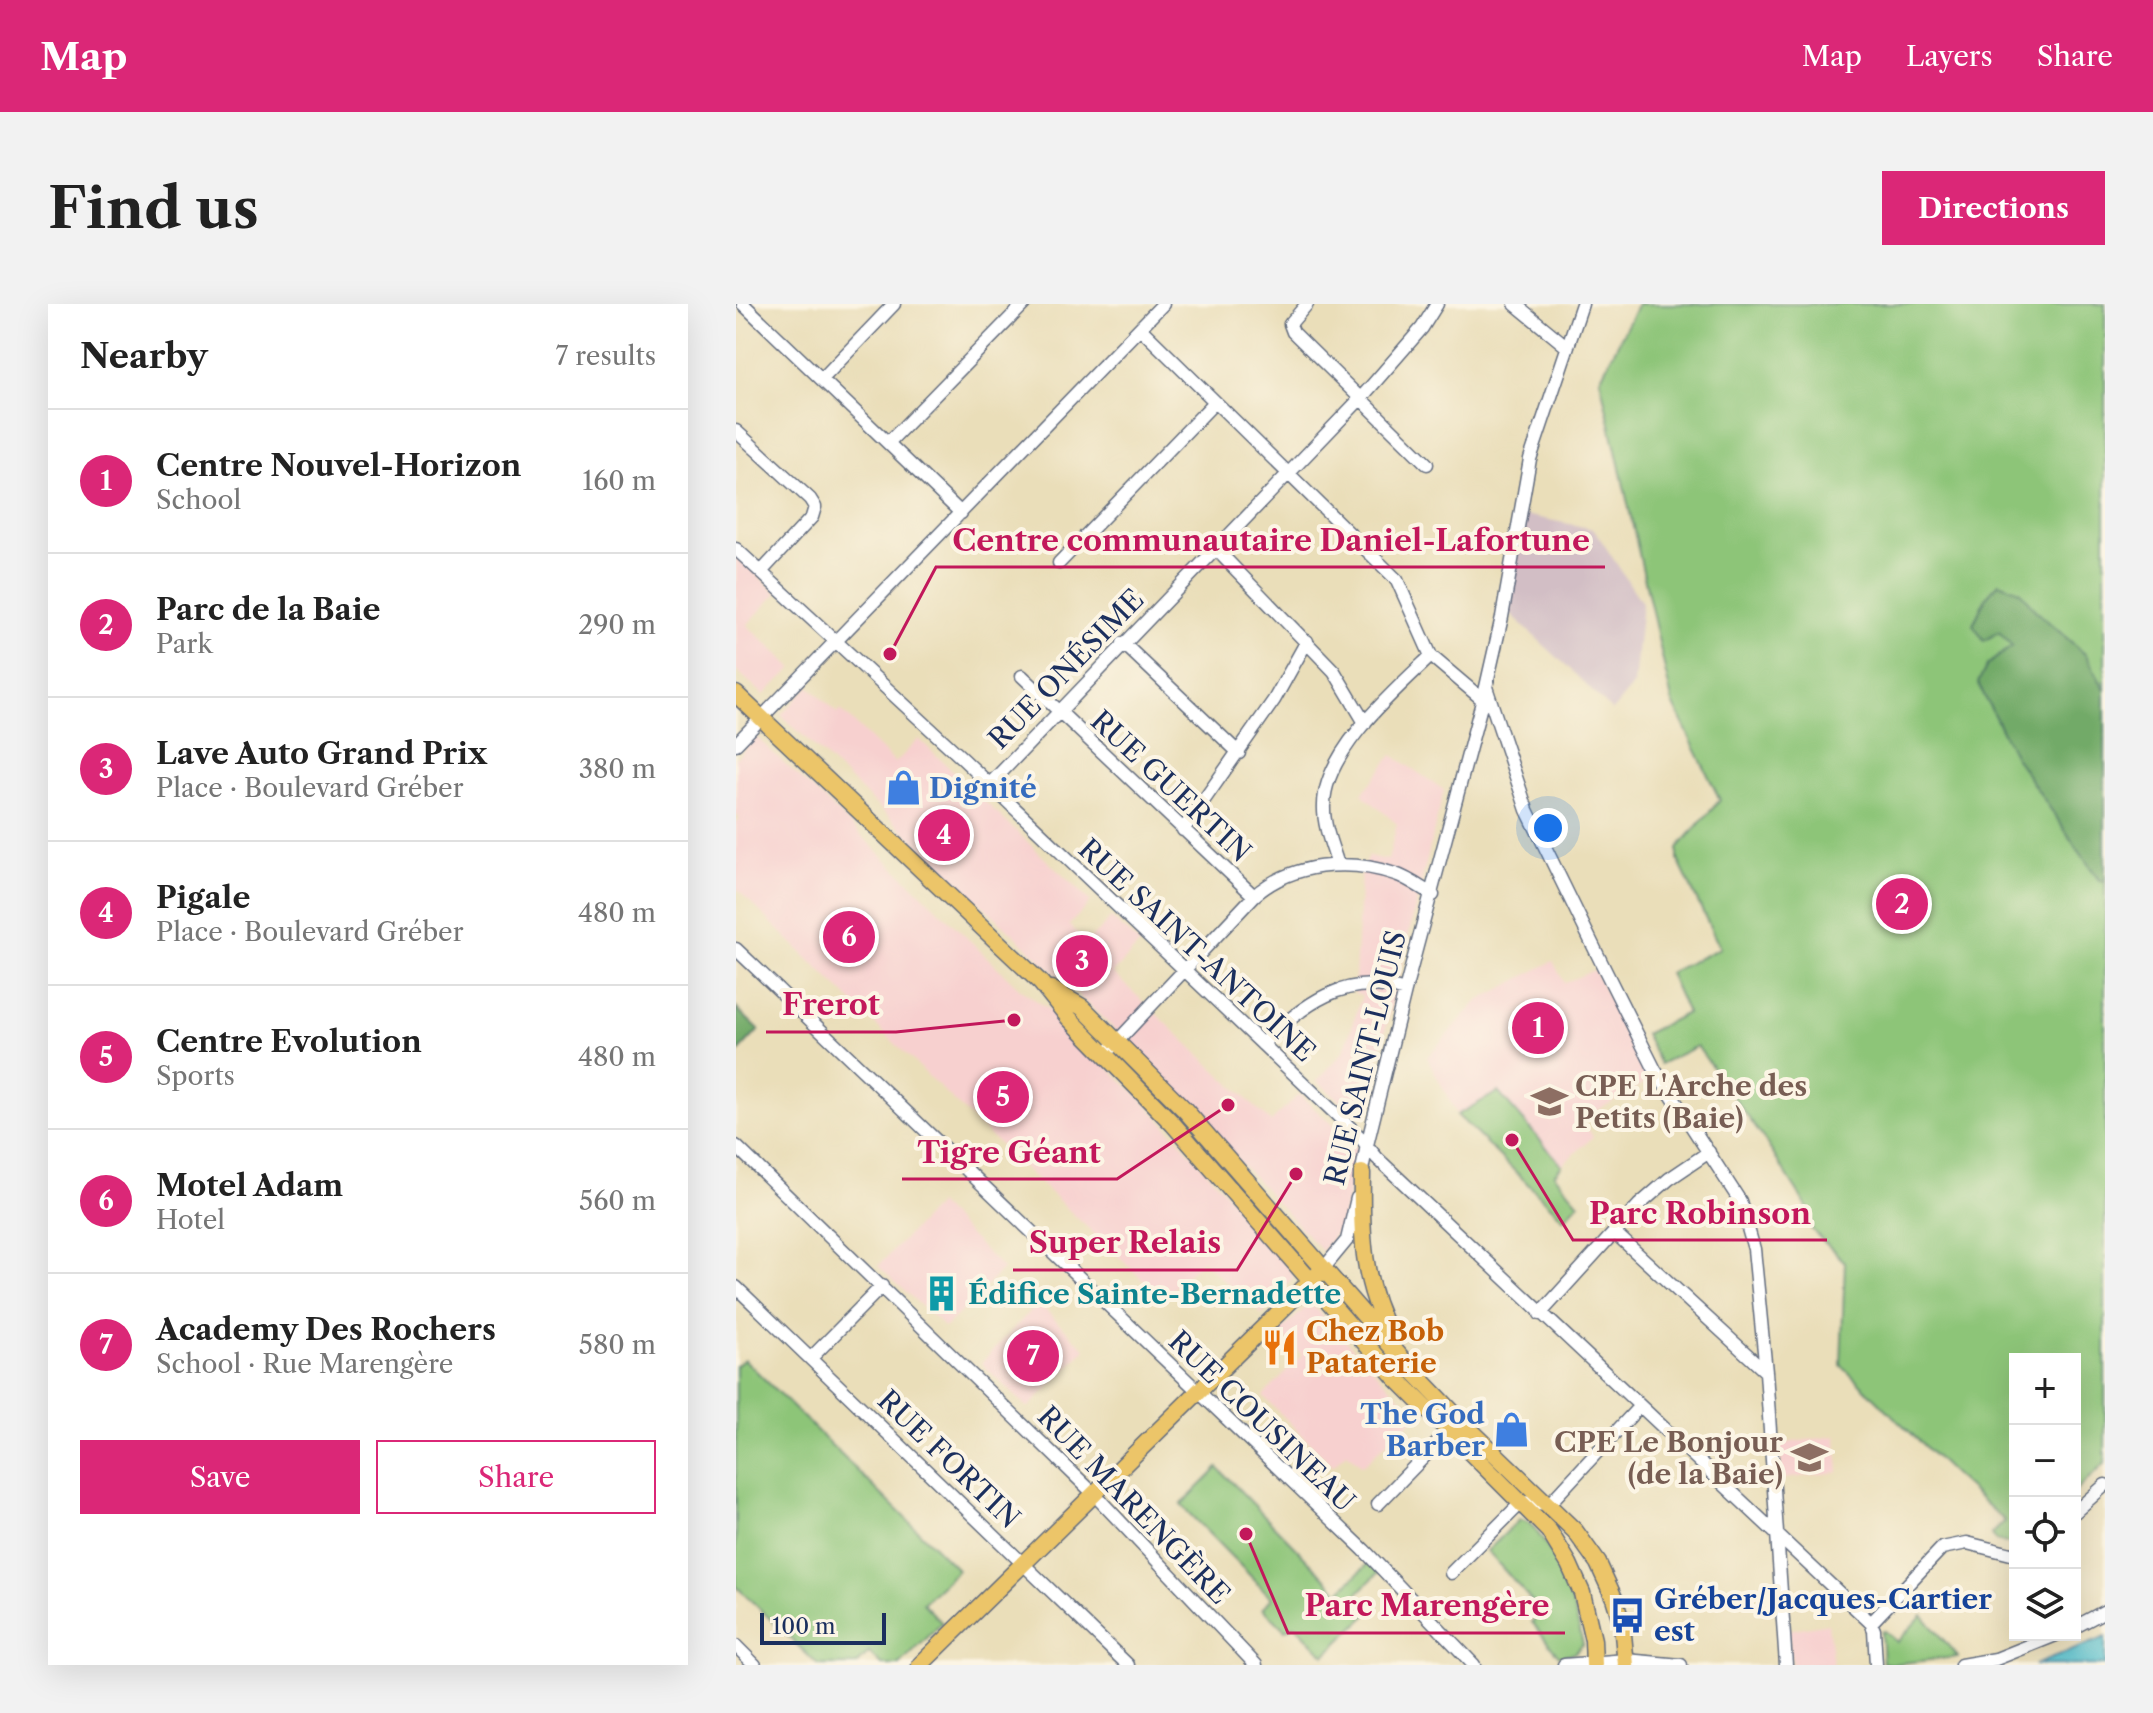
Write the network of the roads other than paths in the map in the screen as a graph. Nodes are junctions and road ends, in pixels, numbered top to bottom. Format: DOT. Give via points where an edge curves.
graph roads {
  1 [pos="743,304"];
  2 [pos="894,304"];
  3 [pos="1024,304"];
  4 [pos="1163,304"];
  5 [pos="1307,304"];
  6 [pos="1437,304"];
  7 [pos="1515,304"];
  8 [pos="1582,304"];
  9 [pos="1140,328"];
  10 [pos="1566,346"];
  11 [pos="822,379"];
  12 [pos="1361,398"];
  13 [pos="1215,402"];
  14 [pos="736,431"];
  15 [pos="888,443"];
  16 [pos="1427,464"];
  17 [pos="1288,472"];
  18 [pos="961,513"];
  19 [pos="1214,547"];
  20 [pos="736,549"];
  21 [pos="1059,563"];
  22 [pos="761,572"];
  23 [pos="1307,641"];
  24 [pos="836,642"];
  25 [pos="1123,643"];
  26 [pos="1431,656"];
  27 [pos="1022,676"];
  28 [pos="736,694"];
  29 [pos="1484,694"];
  30 [pos="1057,711"];
  31 [pos="761,718"];
  32 [pos="1365,723"];
  33 [pos="736,744"];
  34 [pos="1239,753"];
  35 [pos="989,785"];
  36 [pos="1183,830"];
  37 [pos="1338,865"];
  38 [pos="1433,895"];
  39 [pos="1254,896"];
  40 [pos="736,949"];
  41 [pos="1185,969"];
  42 [pos="1405,991"];
  43 [pos="1262,1044"];
  44 [pos="1111,1048"];
  45 [pos="1367,1145"];
  46 [pos="736,1146"];
  47 [pos="1709,1152"];
  48 [pos="1362,1173"];
  49 [pos="1615,1233"];
  50 [pos="1323,1269"];
  51 [pos="1311,1282"];
  52 [pos="882,1286"];
  53 [pos="736,1287"];
  54 [pos="1540,1314"];
  55 [pos="811,1358"];
  56 [pos="1411,1369"];
  57 [pos="1766,1372"];
  58 [pos="1198,1393"];
  59 [pos="1639,1407"];
  60 [pos="1454,1426"];
  61 [pos="2105,1485"];
  62 [pos="1093,1493"];
  63 [pos="1522,1502"];
  64 [pos="1378,1504"];
  65 [pos="1549,1504"];
  66 [pos="2081,1507"];
  67 [pos="1777,1536"];
  68 [pos="2009,1554"];
  69 [pos="1799,1556"];
  70 [pos="1023,1564"];
  71 [pos="1779,1567"];
  72 [pos="1451,1573"];
  73 [pos="2105,1611"];
  74 [pos="1871,1623"];
  75 [pos="2081,1624"];
  76 [pos="2041,1641"];
  77 [pos="736,1646"];
  78 [pos="1626,1662"];
  79 [pos="1594,1663"];
  80 [pos="755,1665"];
  81 [pos="920,1665"];
  82 [pos="1128,1665"];
  83 [pos="1256,1665"];
  84 [pos="1474,1665"];
  85 [pos="1564,1665"];
  86 [pos="1681,1665"];
  87 [pos="1786,1665"];
  88 [pos="1876,1665"];
  89 [pos="1961,1665"];
  1 -- 11 [label="street"];
  2 -- 11 [label="street"];
  3 -- 15 [label="street"];
  4 -- 9 [label="street"];
  5 -- 12 [label="street" via="1290,324 1293,332"];
  6 -- 12 [label="street, RUE ONÉSIME"];
  7 -- 10 [label="street"];
  8 -- 10 [label="street, RUE SAINT-LOUIS"];
  9 -- 13 [label="street"];
  9 -- 18 [label="street"];
  10 -- 29 [label="street, RUE SAINT-LOUIS" via="1530,459"];
  11 -- 15 [label="street"];
  12 -- 16 [label="street"];
  12 -- 17 [label="street, RUE ONÉSIME"];
  13 -- 17 [label="street"];
  13 -- 21 [label="street"];
  14 -- 22 [label="street" via="815,507 812,517"];
  15 -- 18 [label="street"];
  17 -- 19 [label="street, RUE ONÉSIME"];
  17 -- 26 [label="street" via="1397,580"];
  18 -- 24 [label="street"];
  19 -- 23 [label="street"];
  19 -- 25 [label="street, RUE ONÉSIME"];
  20 -- 22 [label="street, RUE SAINT-ANTOINE"];
  22 -- 24 [label="street, RUE SAINT-ANTOINE"];
  23 -- 32 [label="street" via="1334,671"];
  23 -- 34 [label="street"];
  24 -- 31 [label="street"];
  24 -- 35 [label="street, RUE SAINT-ANTOINE"];
  25 -- 30 [label="street, RUE ONÉSIME"];
  25 -- 34 [label="street"];
  26 -- 29 [label="street"];
  26 -- 32 [label="street"];
  27 -- 30 [label="street, RUE GUERTIN"];
  28 -- 31 [label="main road"];
  29 -- 38 [label="street, RUE SAINT-LOUIS"];
  29 -- 47 [label="street" via="1551,861 1655,1070"];
  30 -- 35 [label="street, RUE ONÉSIME"];
  30 -- 36 [label="street, RUE GUERTIN"];
  31 -- 33 [label="street"];
  31 -- 44 [label="main road" via="1041,983 1069,1018"];
  32 -- 37 [label="street" via="1340,757 1325,790 1323,808"];
  34 -- 36 [label="street"];
  35 -- 41 [label="street, RUE SAINT-ANTOINE"];
  36 -- 39 [label="street, RUE GUERTIN"];
  37 -- 38 [label="street" via="1397,874"];
  37 -- 39 [label="street" via="1281,878"];
  38 -- 42 [label="street, RUE SAINT-LOUIS"];
  39 -- 41 [label="street"];
  40 -- 58 [label="street, RUE COUSINEAU"];
  41 -- 43 [label="street, RUE SAINT-ANTOINE"];
  41 -- 44 [label="street"];
  42 -- 43 [label="street" via="1363,985 1335,991 1301,1008"];
  42 -- 45 [label="street, RUE SAINT-LOUIS"];
  43 -- 45 [label="street, RUE SAINT-ANTOINE"];
  44 -- 50 [label="main road" via="1185,1110"];
  44 -- 51 [label="main road"];
  45 -- 48 [label="street, RUE SAINT-LOUIS"];
  45 -- 54 [label="street, RUE SAINT-ANTOINE"];
  46 -- 52 [label="street, RUE MARENGÈRE"];
  47 -- 49 [label="street" via="1669,1179"];
  47 -- 57 [label="street" via="1740,1201 1754,1249"];
  48 -- 50 [label="street, RUE SAINT-LOUIS" via="1347,1240"];
  48 -- 56 [label="main road" via="1366,1270 1378,1308"];
  49 -- 54 [label="street"];
  49 -- 57 [label="street"];
  50 -- 51 [label="main road, RUE SAINT-LOUIS"];
  50 -- 56 [label="main road"];
  51 -- 58 [label="main road, RUE SAINT-LOUIS"];
  51 -- 60 [label="main road" via="1395,1377"];
  52 -- 55 [label="street"];
  52 -- 62 [label="street, RUE MARENGÈRE"];
  53 -- 55 [label="street, RUE FORTIN"];
  54 -- 59 [label="street, RUE SAINT-ANTOINE"];
  55 -- 70 [label="street, RUE FORTIN"];
  56 -- 60 [label="main road"];
  57 -- 67 [label="street"];
  58 -- 62 [label="main road, RUE SAINT-LOUIS"];
  58 -- 84 [label="street, RUE COUSINEAU" via="1364,1550"];
  59 -- 65 [label="street"];
  59 -- 67 [label="street, RUE SAINT-ANTOINE"];
  60 -- 63 [label="main road"];
  60 -- 64 [label="street"];
  60 -- 65 [label="main road"];
  61 -- 66 [label="street"];
  62 -- 70 [label="main road, RUE SAINT-LOUIS"];
  62 -- 83 [label="street, RUE MARENGÈRE"];
  63 -- 65 [label="street"];
  63 -- 72 [label="street"];
  63 -- 79 [label="main road" via="1549,1531 1582,1593"];
  65 -- 78 [label="main road" via="1602,1572 1621,1619"];
  67 -- 69 [label="street, RUE SAINT-ANTOINE"];
  67 -- 71 [label="street"];
  68 -- 74 [label="street" via="1967,1543 1942,1548"];
  69 -- 71 [label="street" via="1787,1558"];
  69 -- 74 [label="street, RUE SAINT-ANTOINE"];
  70 -- 81 [label="main road, RUE SAINT-LOUIS"];
  70 -- 82 [label="street, RUE FORTIN"];
  71 -- 87 [label="street"];
  73 -- 75 [label="street"];
  74 -- 88 [label="street"];
  76 -- 89 [label="street" via="1996,1659"];
  77 -- 80 [label="street"];
  78 -- 79 [label="street"];
  78 -- 86 [label="street"];
  79 -- 85 [label="street"];
}
